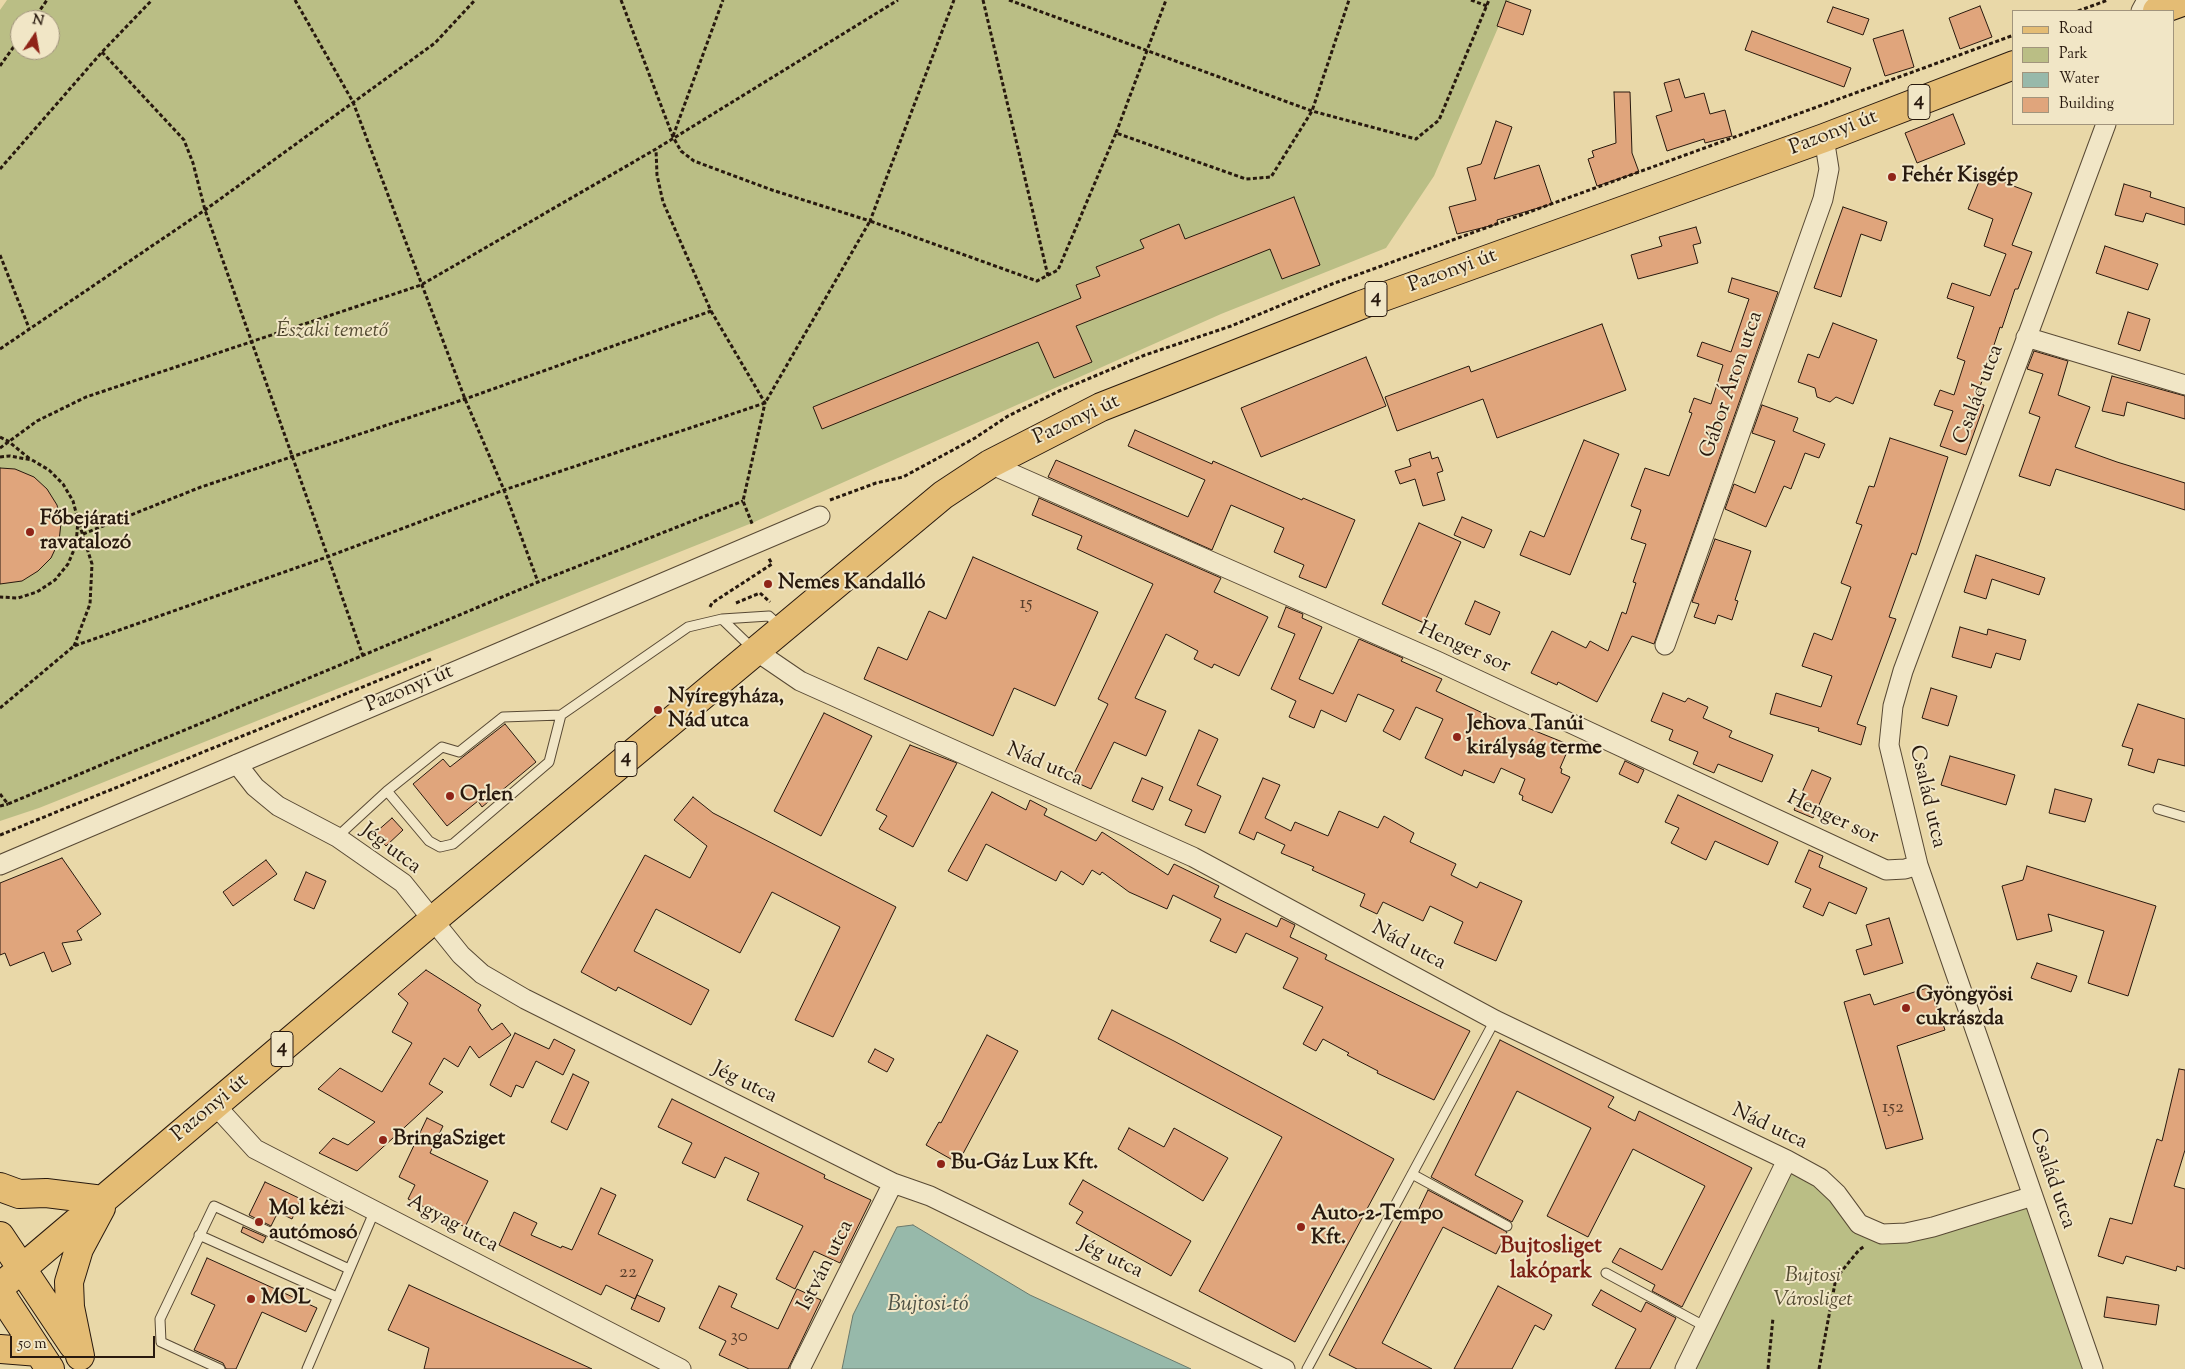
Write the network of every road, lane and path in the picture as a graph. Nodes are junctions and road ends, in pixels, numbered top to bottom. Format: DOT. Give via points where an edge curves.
graph roads {
  1 [pos="152,0"];
  2 [pos="295,0"];
  3 [pos="475,0"];
  4 [pos="621,0"];
  5 [pos="723,0"];
  6 [pos="898,0"];
  7 [pos="954,0"];
  8 [pos="983,0"];
  9 [pos="1009,0"];
  10 [pos="1166,0"];
  11 [pos="1349,0"];
  12 [pos="1470,0"];
  13 [pos="1489,0"];
  14 [pos="2108,0"];
  15 [pos="2185,1"];
  16 [pos="1487,6"];
  17 [pos="2081,10"];
  18 [pos="2160,10"];
  19 [pos="2012,36"];
  20 [pos="1147,51"];
  21 [pos="10,52"];
  22 [pos="102,52"];
  23 [pos="0,66"];
  24 [pos="2012,66"];
  25 [pos="353,102"];
  26 [pos="1312,111"];
  27 [pos="2106,125"];
  28 [pos="1116,133"];
  29 [pos="673,137"];
  30 [pos="1824,138"];
  31 [pos="656,149"];
  32 [pos="0,169"];
  33 [pos="205,210"];
  34 [pos="870,221"];
  35 [pos="0,255"];
  36 [pos="1048,276"];
  37 [pos="422,284"];
  38 [pos="711,311"];
  39 [pos="29,328"];
  40 [pos="2026,337"];
  41 [pos="252,341"];
  42 [pos="0,349"];
  43 [pos="2185,385"];
  44 [pos="465,399"];
  45 [pos="765,402"];
  46 [pos="0,437"];
  47 [pos="8,441"];
  48 [pos="0,448"];
  49 [pos="293,456"];
  50 [pos="0,457"];
  51 [pos="32,460"];
  52 [pos="990,464"];
  53 [pos="504,490"];
  54 [pos="743,502"];
  55 [pos="821,509"];
  56 [pos="78,520"];
  57 [pos="755,531"];
  58 [pos="83,534"];
  59 [pos="76,545"];
  60 [pos="327,557"];
  61 [pos="772,564"];
  62 [pos="538,582"];
  63 [pos="0,598"];
  64 [pos="722,619"];
  65 [pos="790,622"];
  66 [pos="701,624"];
  67 [pos="1665,645"];
  68 [pos="74,646"];
  69 [pos="756,651"];
  70 [pos="363,656"];
  71 [pos="432,658"];
  72 [pos="0,708"];
  73 [pos="561,715"];
  74 [pos="237,764"];
  75 [pos="387,792"];
  76 [pos="0,794"];
  77 [pos="8,804"];
  78 [pos="0,806"];
  79 [pos="2158,809"];
  80 [pos="2185,818"];
  81 [pos="0,835"];
  82 [pos="337,837"];
  83 [pos="0,865"];
  84 [pos="1918,865"];
  85 [pos="433,920"];
  86 [pos="1495,1020"];
  87 [pos="215,1105"];
  88 [pos="1787,1160"];
  89 [pos="1412,1174"];
  90 [pos="893,1183"];
  91 [pos="0,1187"];
  92 [pos="2033,1196"];
  93 [pos="105,1199"];
  94 [pos="375,1210"];
  95 [pos="1507,1226"];
  96 [pos="1882,1234"];
  97 [pos="199,1235"];
  98 [pos="0,1236"];
  99 [pos="22,1269"];
  100 [pos="349,1269"];
  101 [pos="1606,1273"];
  102 [pos="0,1287"];
  103 [pos="0,1293"];
  104 [pos="337,1297"];
  105 [pos="1773,1318"];
  106 [pos="1706,1328"];
  107 [pos="0,1349"];
  108 [pos="44,1361"];
  109 [pos="85,1362"];
  110 [pos="220,1369"];
  111 [pos="307,1369"];
  112 [pos="681,1369"];
  113 [pos="800,1369"];
  114 [pos="1285,1369"];
  115 [pos="1307,1369"];
  116 [pos="1685,1369"];
  117 [pos="1768,1369"];
  118 [pos="1819,1369"];
  119 [pos="2093,1369"];
  1 -- 22 [label="path"];
  2 -- 25 [label="path"];
  3 -- 25 [label="path" via="435,43"];
  4 -- 29 [label="path"];
  5 -- 29 [label="path"];
  6 -- 29 [label="path"];
  7 -- 34 [label="path"];
  8 -- 36 [label="path"];
  9 -- 20 [label="path"];
  10 -- 20 [label="path"];
  11 -- 26 [label="path"];
  12 -- 16 [label="path"];
  13 -- 16 [label="path"];
  14 -- 17 [label="path"];
  15 -- 18 [label="main road"];
  16 -- 26 [label="path" via="1439,120 1416,139"];
  19 -- 55 [label="path" via="1332,284 1231,326 1145,355 1008,416 975,438 903,476 876,483"];
  20 -- 26 [label="path"];
  20 -- 28 [label="path"];
  21 -- 23 [label="path"];
  22 -- 32 [label="path"];
  22 -- 33 [label="path" via="184,140"];
  24 -- 30 [label="main road, Pazonyi út / 4"];
  25 -- 33 [label="path"];
  25 -- 37 [label="path"];
  26 -- 28 [label="path" via="1271,177 1246,179"];
  27 -- 40 [label="street, Család utca"];
  28 -- 36 [label="path" via="1058,270"];
  29 -- 31 [label="path"];
  29 -- 34 [label="path" via="681,151 694,161"];
  30 -- 52 [label="main road, Pazonyi út / 4" via="1361,304 1101,407"];
  30 -- 67 [label="street, Gábor Áron utca" via="1829,169 1823,199"];
  31 -- 37 [label="path"];
  31 -- 38 [label="path" via="663,202"];
  33 -- 39 [label="path"];
  33 -- 41 [label="path"];
  34 -- 36 [label="path" via="1037,281"];
  34 -- 45 [label="path"];
  35 -- 39 [label="path"];
  37 -- 41 [label="path"];
  37 -- 44 [label="path"];
  38 -- 44 [label="path"];
  38 -- 45 [label="path"];
  39 -- 42 [label="path"];
  40 -- 43 [label="street"];
  40 -- 84 [label="street, Család utca" via="1902,671 1893,706 1889,745"];
  41 -- 47 [label="path" via="86,397"];
  41 -- 49 [label="path"];
  44 -- 49 [label="path"];
  44 -- 53 [label="path"];
  45 -- 53 [label="path"];
  45 -- 54 [label="path"];
  46 -- 47 [label="path"];
  47 -- 48 [label="path"];
  47 -- 51 [label="path"];
  49 -- 58 [label="path" via="201,487"];
  49 -- 60 [label="path"];
  50 -- 51 [label="path"];
  51 -- 56 [label="path" via="63,484 73,501"];
  52 -- 65 [label="main road, Pazonyi út / 4" via="943,495"];
  52 -- 84 [label="street, Henger sor" via="1437,661 1886,870"];
  53 -- 60 [label="path"];
  53 -- 62 [label="path"];
  54 -- 57 [label="path"];
  54 -- 62 [label="path"];
  55 -- 57 [label="street, Pazonyi út"];
  56 -- 58 [label="path"];
  56 -- 59 [label="path"];
  57 -- 74 [label="street, Pazonyi út"];
  58 -- 59 [label="path"];
  58 -- 68 [label="path" via="92,564 90,604"];
  59 -- 63 [label="path" via="68,564 55,580 38,592 18,598"];
  60 -- 68 [label="path"];
  60 -- 70 [label="path"];
  61 -- 66 [label="path" via="712,603"];
  62 -- 70 [label="path"];
  64 -- 65 [label="lane" via="769,616"];
  64 -- 66 [label="lane"];
  64 -- 69 [label="lane"];
  65 -- 69 [label="main road, 4"];
  66 -- 73 [label="lane" via="688,627"];
  68 -- 72 [label="path"];
  69 -- 85 [label="main road, Pazonyi út / 4"];
  69 -- 86 [label="street, Nád utca" via="800,680 1194,857"];
  70 -- 77 [label="path"];
  71 -- 81 [label="path"];
  73 -- 75 [label="lane" via="503,717 459,752 442,747"];
  73 -- 75 [label="lane" via="549,762 453,844 440,847 429,841"];
  74 -- 82 [label="street, Jég utca" via="255,787 278,806"];
  74 -- 83 [label="street, Pazonyi út"];
  75 -- 82 [label="lane"];
  76 -- 77 [label="path"];
  77 -- 78 [label="path"];
  79 -- 80 [label="lane"];
  82 -- 85 [label="street, Jég utca" via="403,883"];
  84 -- 92 [label="street, Család utca"];
  85 -- 87 [label="main road, Pazonyi út / 4"];
  85 -- 90 [label="street, Jég utca" via="461,955 482,974 525,999"];
  86 -- 88 [label="street, Nád utca"];
  86 -- 89 [label="lane"];
  87 -- 93 [label="main road, Pazonyi út / 4"];
  87 -- 94 [label="street, Agyag utca" via="255,1149"];
  88 -- 96 [label="street, Nád utca" via="1820,1178 1837,1194 1859,1224"];
  88 -- 106 [label="street"];
  89 -- 95 [label="lane"];
  89 -- 115 [label="lane"];
  90 -- 113 [label="street, István utca"];
  90 -- 114 [label="street, Jég utca" via="930,1196"];
  91 -- 93 [label="main road" via="20,1194 46,1193"];
  92 -- 96 [label="street, Nád utca" via="1933,1227"];
  92 -- 119 [label="street, Család utca"];
  93 -- 99 [label="main road, 4"];
  93 -- 109 [label="main road, 4" via="79,1249 69,1282 70,1307"];
  94 -- 100 [label="lane"];
  94 -- 112 [label="street, Agyag utca"];
  96 -- 118 [label="path" via="1858,1250 1836,1278"];
  97 -- 100 [label="lane" via="214,1206"];
  97 -- 104 [label="lane"];
  97 -- 110 [label="lane" via="160,1319 162,1342"];
  98 -- 99 [label="main road"];
  99 -- 102 [label="main road, 4"];
  99 -- 109 [label="main road"];
  100 -- 104 [label="lane"];
  101 -- 106 [label="lane"];
  103 -- 108 [label="main road"];
  104 -- 111 [label="lane"];
  105 -- 117 [label="path"];
  106 -- 116 [label="street"];
  107 -- 108 [label="main road"];
}
